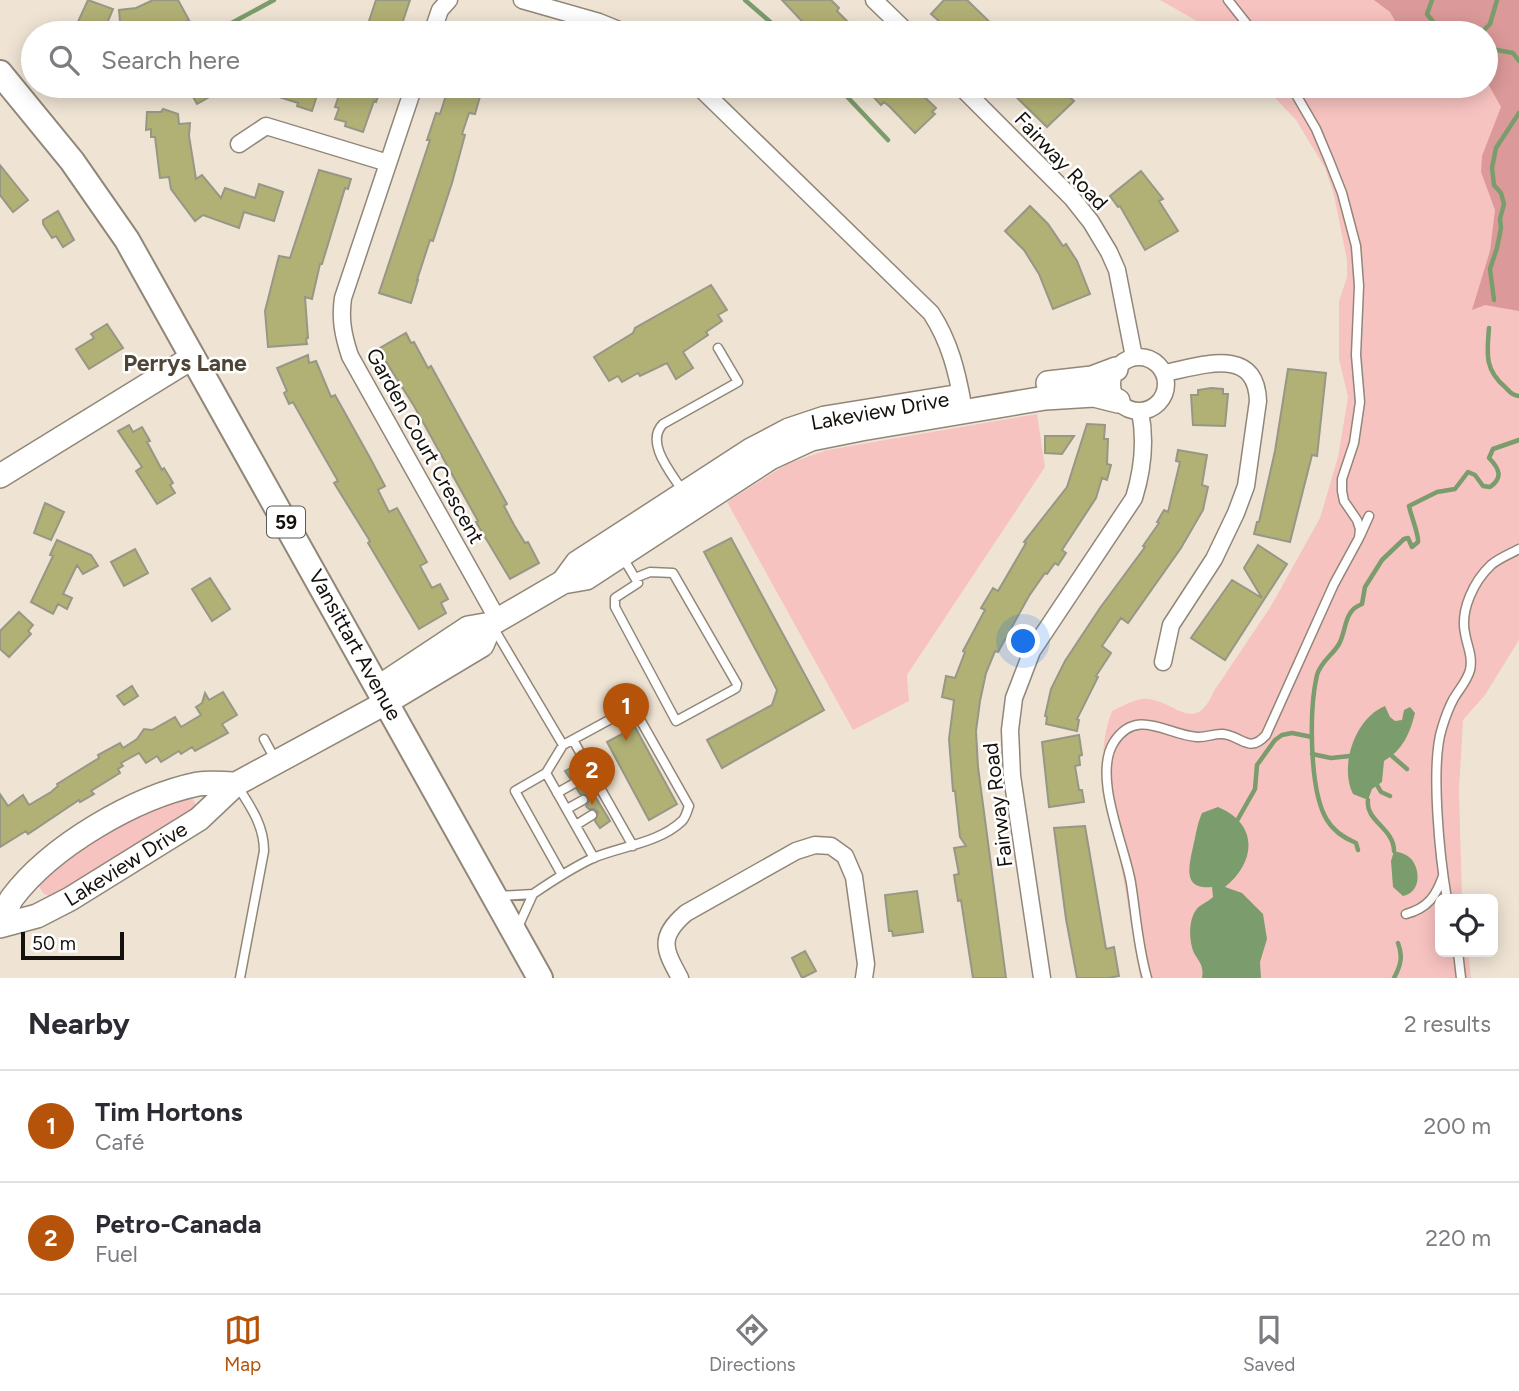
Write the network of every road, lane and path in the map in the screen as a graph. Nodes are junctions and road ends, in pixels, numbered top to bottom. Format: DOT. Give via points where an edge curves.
graph roads {
  1 [pos="449,0"];
  2 [pos="522,0"];
  3 [pos="874,0"];
  4 [pos="1228,0"];
  5 [pos="436,21"];
  6 [pos="596,21"];
  7 [pos="896,21"];
  8 [pos="1245,21"];
  9 [pos="0,73"];
  10 [pos="21,97"];
  11 [pos="22,98"];
  12 [pos="410,98"];
  13 [pos="710,98"];
  14 [pos="972,98"];
  15 [pos="1298,98"];
  16 [pos="239,144"];
  17 [pos="388,163"];
  18 [pos="718,348"];
  19 [pos="193,357"];
  20 [pos="1125,363"];
  21 [pos="1165,373"];
  22 [pos="1118,401"];
  23 [pos="962,404"];
  24 [pos="1140,411"];
  25 [pos="0,476"];
  26 [pos="688,500"];
  27 [pos="1369,516"];
  28 [pos="1359,538"];
  29 [pos="617,548"];
  30 [pos="1519,549"];
  31 [pos="635,578"];
  32 [pos="494,622"];
  33 [pos="1163,662"];
  34 [pos="383,694"];
  35 [pos="264,739"];
  36 [pos="573,740"];
  37 [pos="563,745"];
  38 [pos="276,762"];
  39 [pos="546,773"];
  40 [pos="236,784"];
  41 [pos="573,784"];
  42 [pos="557,793"];
  43 [pos="583,800"];
  44 [pos="567,809"];
  45 [pos="592,815"];
  46 [pos="576,825"];
  47 [pos="634,846"];
  48 [pos="594,858"];
  49 [pos="1443,874"];
  50 [pos="562,875"];
  51 [pos="533,894"];
  52 [pos="1446,894"];
  53 [pos="494,896"];
  54 [pos="1406,914"];
  55 [pos="2,925"];
  56 [pos="515,933"];
  57 [pos="1459,957"];
  58 [pos="240,978"];
  59 [pos="540,978"];
  60 [pos="680,978"];
  61 [pos="864,978"];
  62 [pos="1042,978"];
  63 [pos="1147,978"];
  64 [pos="1461,978"];
  1 -- 5 [label="street"];
  2 -- 6 [label="street"];
  3 -- 7 [label="street"];
  4 -- 8 [label="lane"];
  9 -- 10 [label="main road, Vansittart Avenue / 59"];
  11 -- 19 [label="main road, Vansittart Avenue / 59" via="127,240"];
  12 -- 17 [label="street, Garden Court Crescent"];
  13 -- 23 [label="street" via="931,313 951,351"];
  14 -- 20 [label="street, Fairway Road" via="1072,198 1109,252 1117,270"];
  15 -- 28 [label="lane" via="1342,193 1356,246 1360,402 1342,491 1357,520"];
  16 -- 17 [label="street" via="266,126"];
  17 -- 32 [label="street, Garden Court Crescent" via="343,298 343,338"];
  18 -- 26 [label="lane" via="738,382 663,424 657,434 658,448"];
  19 -- 25 [label="street"];
  19 -- 34 [label="main road, Vansittart Avenue / 59"];
  20 -- 21 [label="street" via="1147,358"];
  20 -- 22 [label="street" via="1112,386"];
  20 -- 23 [label="street, Lakeview Drive" via="1092,378"];
  21 -- 24 [label="street" via="1161,400"];
  21 -- 33 [label="street" via="1214,364 1238,365 1254,378 1258,401 1246,485 1236,513 1214,559 1171,625"];
  22 -- 23 [label="street, Lakeview Drive" via="1065,396"];
  22 -- 24 [label="street"];
  23 -- 26 [label="street, Lakeview Drive" via="807,423 770,439"];
  24 -- 62 [label="street, Fairway Road" via="1143,460 1134,498 1031,651 1013,707 1012,776"];
  26 -- 29 [label="street, Lakeview Drive"];
  27 -- 28 [label="lane"];
  28 -- 63 [label="lane" via="1259,742 1249,744 1223,734 1192,737 1142,724 1123,732 1112,745 1109,799 1129,872"];
  29 -- 31 [label="lane"];
  29 -- 32 [label="street, Lakeview Drive" via="577,563 564,582"];
  30 -- 49 [label="lane" via="1499,559 1482,576 1465,610 1471,666 1446,717 1438,748"];
  31 -- 31 [label="lane" via="638,583 615,598 615,607 677,721 736,688 674,573 650,572"];
  32 -- 34 [label="street, Lakeview Drive" via="482,645"];
  32 -- 37 [label="lane"];
  34 -- 38 [label="street, Lakeview Drive"];
  34 -- 53 [label="main road, Vansittart Avenue / 59"];
  35 -- 38 [label="lane"];
  36 -- 37 [label="lane"];
  36 -- 47 [label="lane" via="597,792"];
  36 -- 47 [label="lane" via="633,707 689,806 684,820"];
  37 -- 39 [label="lane"];
  38 -- 40 [label="street, Lakeview Drive"];
  39 -- 42 [label="lane"];
  39 -- 50 [label="lane" via="515,791"];
  40 -- 55 [label="street, Lakeview Drive" via="199,818 70,899 37,916"];
  40 -- 55 [label="street, Lakeview Drive" via="202,783 144,801 112,818 39,868 11,899"];
  40 -- 58 [label="lane" via="264,838"];
  41 -- 42 [label="lane"];
  42 -- 44 [label="lane"];
  43 -- 44 [label="lane"];
  44 -- 46 [label="lane"];
  45 -- 46 [label="lane"];
  46 -- 48 [label="lane"];
  47 -- 48 [label="lane"];
  48 -- 50 [label="lane"];
  49 -- 52 [label="lane"];
  49 -- 54 [label="lane" via="1431,900"];
  50 -- 51 [label="lane"];
  51 -- 53 [label="lane"];
  51 -- 56 [label="lane"];
  53 -- 56 [label="main road, Vansittart Avenue / 59"];
  56 -- 59 [label="main road, Vansittart Avenue / 59"];
  57 -- 64 [label="lane"];
  60 -- 61 [label="street" via="666,953 665,942 673,925 686,913 796,851 815,845 831,846 845,856 853,877 866,964"];
}
